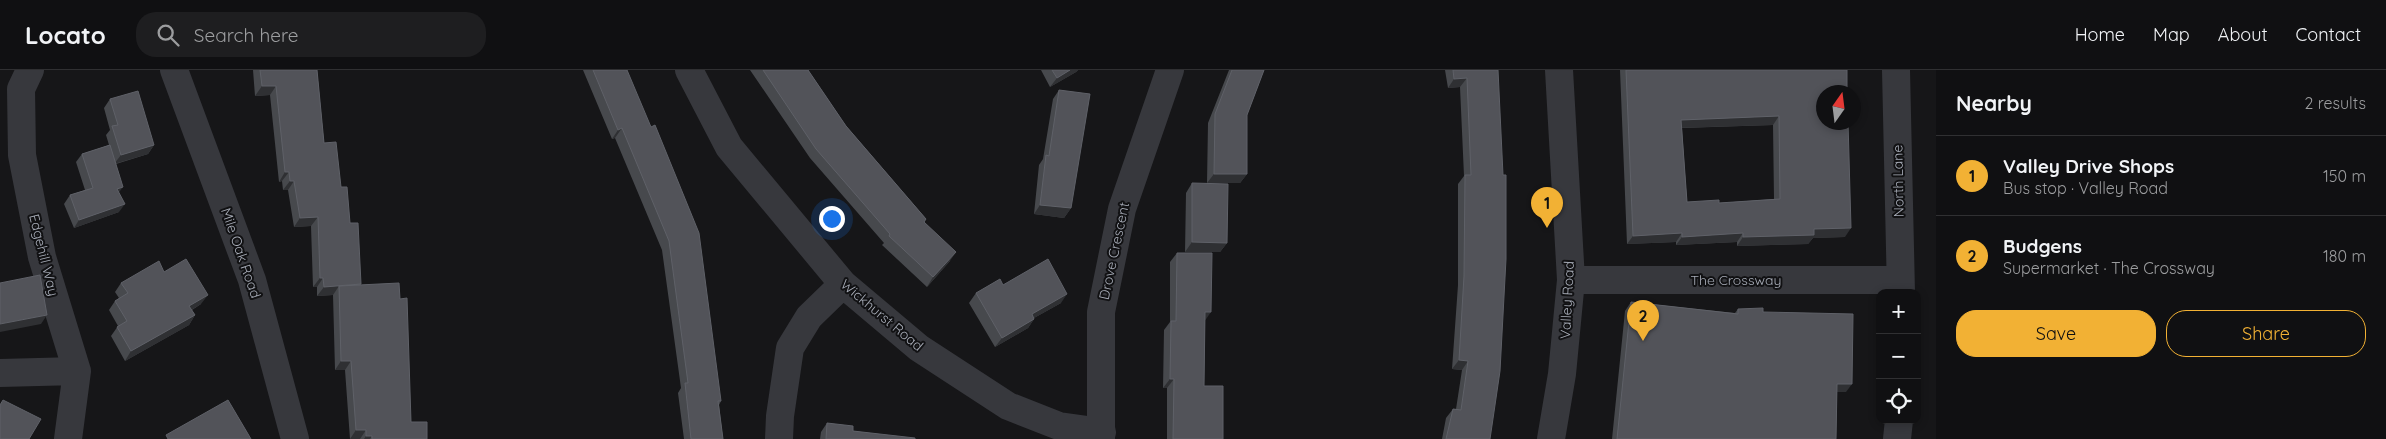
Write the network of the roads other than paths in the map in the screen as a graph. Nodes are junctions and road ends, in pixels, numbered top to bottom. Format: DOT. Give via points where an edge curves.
graph roads {
  1 [pos="30,70"];
  2 [pos="174,70"];
  3 [pos="689,70"];
  4 [pos="1170,70"];
  5 [pos="1558,70"];
  6 [pos="1896,70"];
  7 [pos="1571,280"];
  8 [pos="843,284"];
  9 [pos="1900,287"];
  10 [pos="77,371"];
  11 [pos="0,373"];
  12 [pos="1899,424"];
  13 [pos="1102,436"];
  14 [pos="68,439"];
  15 [pos="295,439"];
  16 [pos="779,439"];
  17 [pos="1551,439"];
  18 [pos="1897,439"];
  1 -- 10 [label="street, Edgehill Way" via="21,89 22,155 42,258"];
  2 -- 15 [label="street, Mile Oak Road" via="252,280"];
  3 -- 8 [label="street, Wickhurst Road" via="729,147"];
  4 -- 13 [label="street, Drove Crescent" via="1122,209 1103,302"];
  5 -- 7 [label="street, Valley Road"];
  6 -- 9 [label="street, North Lane"];
  7 -- 9 [label="street, The Crossway"];
  7 -- 17 [label="street, Valley Road" via="1562,374"];
  8 -- 13 [label="street, Wickhurst Road" via="919,348 1008,406 1059,426"];
  8 -- 16 [label="street" via="809,317 790,348"];
  10 -- 11 [label="street"];
  10 -- 14 [label="street, Edgehill Way"];
  12 -- 18 [label="street"];
}
